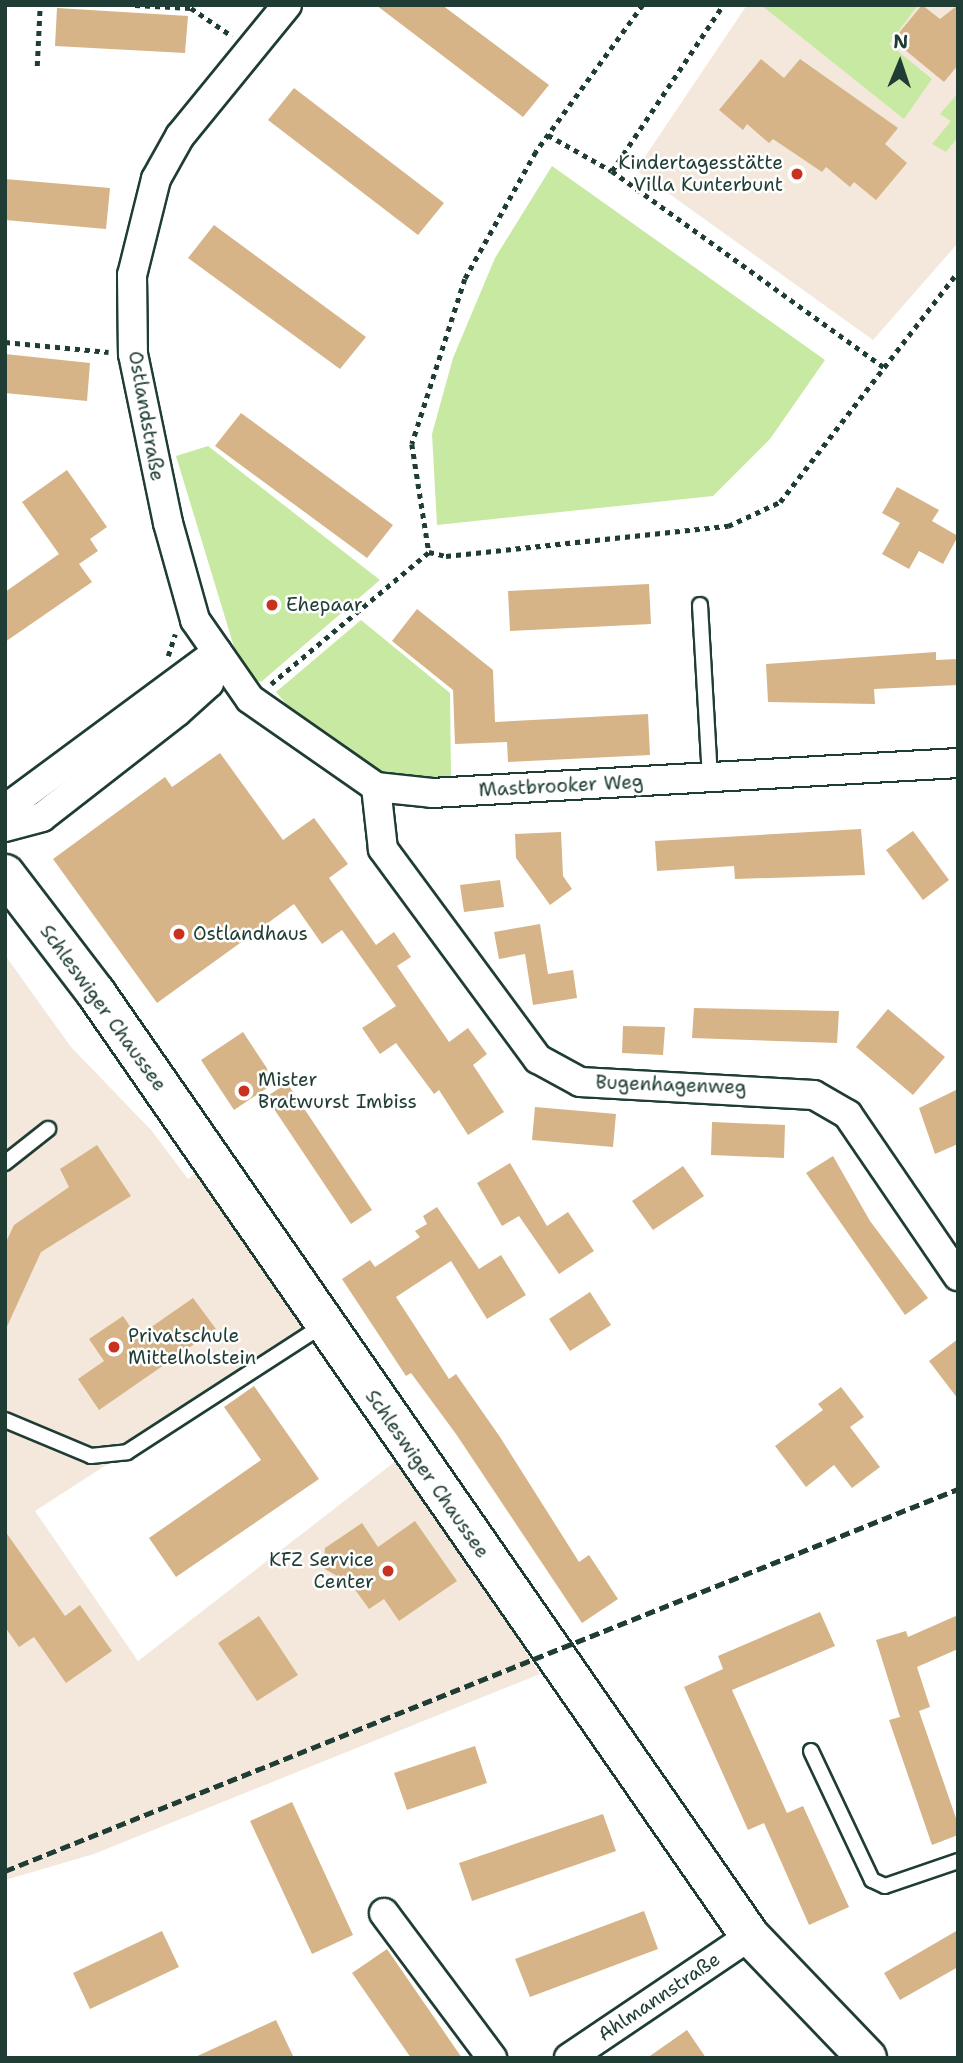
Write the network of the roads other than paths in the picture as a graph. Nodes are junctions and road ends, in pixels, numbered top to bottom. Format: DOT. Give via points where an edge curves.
graph roads {
  1 [pos="287,5"];
  2 [pos="700,605"];
  3 [pos="217,652"];
  4 [pos="958,763"];
  5 [pos="710,777"];
  6 [pos="376,787"];
  7 [pos="5,809"];
  8 [pos="5,827"];
  9 [pos="5,874"];
  10 [pos="48,1129"];
  11 [pos="5,1163"];
  12 [pos="958,1276"];
  13 [pos="323,1325"];
  14 [pos="5,1420"];
  15 [pos="811,1751"];
  16 [pos="958,1861"];
  17 [pos="384,1913"];
  18 [pos="750,1936"];
  19 [pos="581,2055"];
  20 [pos="492,2058"];
  21 [pos="867,2058"];
  1 -- 3 [label="street, Ostlandstraße" via="180,136 156,179 132,275 133,354 157,479 195,620"];
  2 -- 5 [label="lane"];
  3 -- 6 [label="street, Mastbrooker Weg" via="250,699"];
  3 -- 7 [label="street"];
  3 -- 8 [label="street" via="209,683 177,712 42,817"];
  4 -- 5 [label="street, Mastbrooker Weg"];
  5 -- 6 [label="street, Mastbrooker Weg" via="432,793"];
  6 -- 12 [label="street, Bugenhagenweg" via="383,849 538,1059 580,1082 814,1095 848,1115"];
  9 -- 13 [label="main road, Schleswiger Chaussee" via="96,993"];
  10 -- 11 [label="lane"];
  13 -- 14 [label="lane" via="127,1452 91,1456"];
  13 -- 18 [label="main road, Schleswiger Chaussee"];
  15 -- 16 [label="lane" via="872,1880 885,1886"];
  17 -- 20 [label="street"];
  18 -- 19 [label="street, Ahlmannstraße"];
  18 -- 21 [label="main road, Schleswiger Chaussee"];
}
